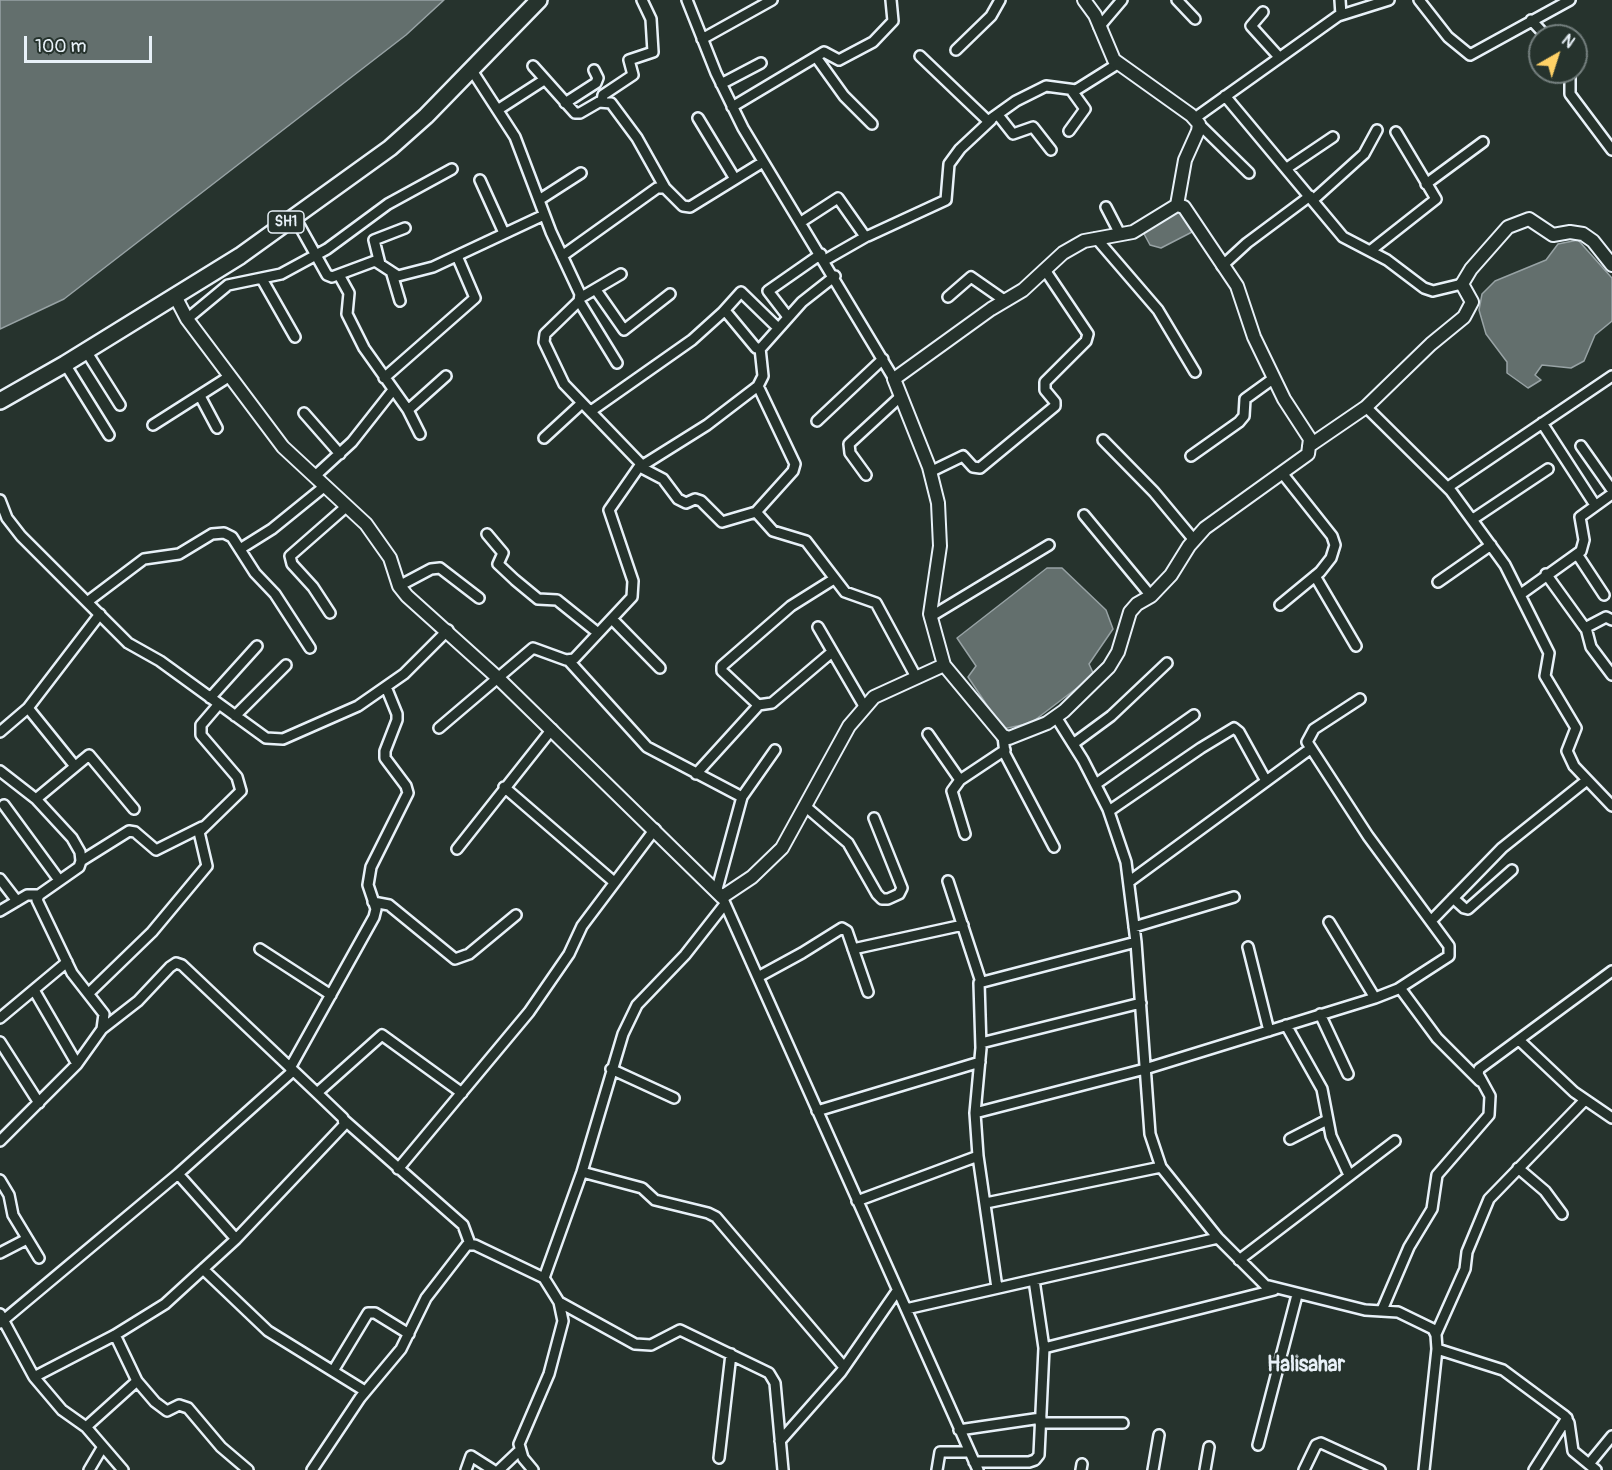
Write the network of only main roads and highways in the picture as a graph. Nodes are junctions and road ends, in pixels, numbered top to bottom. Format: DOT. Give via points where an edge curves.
graph roads {
  1 [pos="538,0"];
  2 [pos="0,401"];
  1 -- 2 [label="main road, SH1" via="400,140 240,256"];
}
